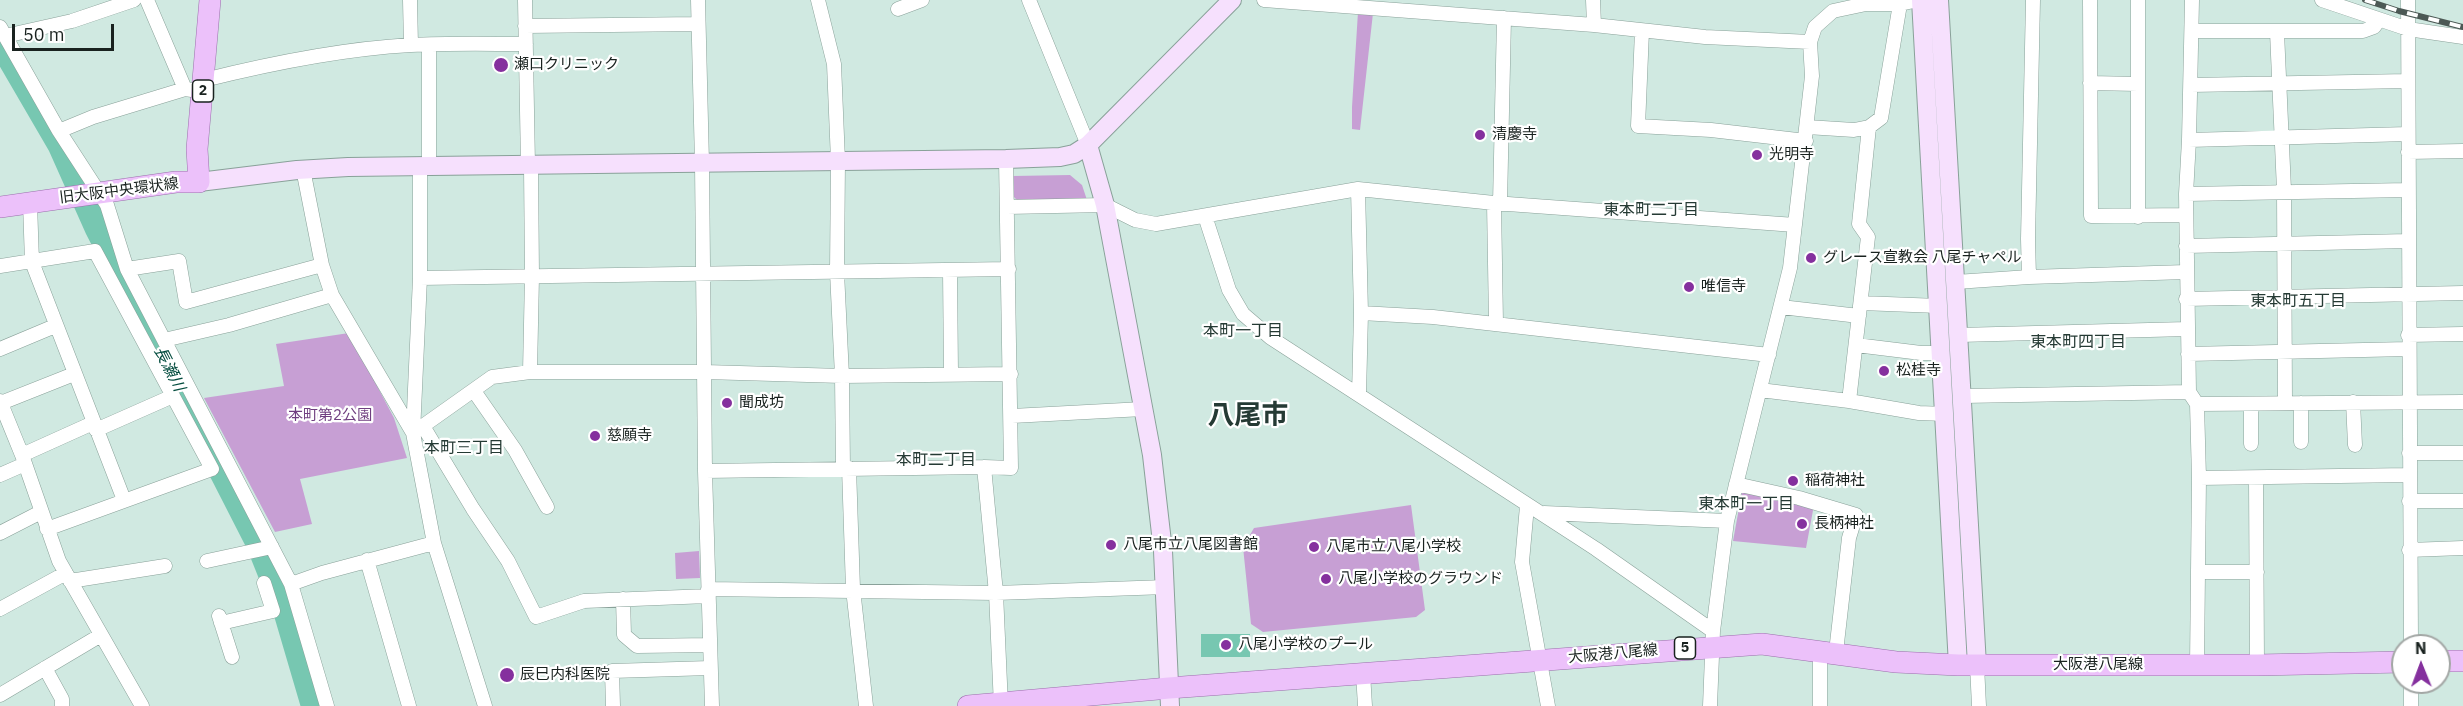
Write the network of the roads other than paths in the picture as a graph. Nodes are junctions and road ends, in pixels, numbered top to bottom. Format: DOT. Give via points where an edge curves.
graph roads {
  1 [pos="134,0"];
  2 [pos="147,0"];
  3 [pos="210,0"];
  4 [pos="410,0"];
  5 [pos="525,0"];
  6 [pos="698,0"];
  7 [pos="818,0"];
  8 [pos="922,0"];
  9 [pos="1029,0"];
  10 [pos="1232,0"];
  11 [pos="1264,0"];
  12 [pos="1593,0"];
  13 [pos="1823,0"];
  14 [pos="1919,0"];
  15 [pos="1939,0"];
  16 [pos="2033,0"];
  17 [pos="2090,0"];
  18 [pos="2138,0"];
  19 [pos="2192,0"];
  20 [pos="2322,0"];
  21 [pos="2408,0"];
  22 [pos="1353,3"];
  23 [pos="1900,4"];
  24 [pos="1431,6"];
  25 [pos="898,9"];
  26 [pos="1833,11"];
  27 [pos="1504,18"];
  28 [pos="2379,20"];
  29 [pos="698,24"];
  30 [pos="1594,25"];
  31 [pos="525,26"];
  32 [pos="2408,29"];
  33 [pos="1642,31"];
  34 [pos="2192,31"];
  35 [pos="2,32"];
  36 [pos="2277,32"];
  37 [pos="2463,37"];
  38 [pos="1810,42"];
  39 [pos="526,44"];
  40 [pos="411,45"];
  41 [pos="429,45"];
  42 [pos="2408,81"];
  43 [pos="2090,83"];
  44 [pos="2138,84"];
  45 [pos="2279,84"];
  46 [pos="2191,85"];
  47 [pos="197,87"];
  48 [pos="1869,127"];
  49 [pos="59,131"];
  50 [pos="1806,134"];
  51 [pos="2408,134"];
  52 [pos="2282,137"];
  53 [pos="2189,140"];
  54 [pos="1088,145"];
  55 [pos="2463,151"];
  56 [pos="2408,153"];
  57 [pos="1006,159"];
  58 [pos="838,161"];
  59 [pos="702,163"];
  60 [pos="425,166"];
  61 [pos="529,166"];
  62 [pos="303,170"];
  63 [pos="199,182"];
  64 [pos="1358,189"];
  65 [pos="2284,190"];
  66 [pos="2408,190"];
  67 [pos="93,194"];
  68 [pos="2186,194"];
  69 [pos="30,203"];
  70 [pos="1497,203"];
  71 [pos="1105,205"];
  72 [pos="0,207"];
  73 [pos="1007,207"];
  74 [pos="2186,215"];
  75 [pos="1205,216"];
  76 [pos="2138,217"];
  77 [pos="1795,225"];
  78 [pos="2408,241"];
  79 [pos="2283,244"];
  80 [pos="2186,246"];
  81 [pos="32,262"];
  82 [pos="322,265"];
  83 [pos="0,266"];
  84 [pos="127,269"];
  85 [pos="1010,269"];
  86 [pos="950,270"];
  87 [pos="837,272"];
  88 [pos="2186,272"];
  89 [pos="704,273"];
  90 [pos="532,276"];
  91 [pos="2029,277"];
  92 [pos="420,278"];
  93 [pos="1956,282"];
  94 [pos="2463,293"];
  95 [pos="2408,294"];
  96 [pos="332,295"];
  97 [pos="2285,298"];
  98 [pos="2186,299"];
  99 [pos="1939,306"];
  100 [pos="1781,307"];
  101 [pos="1860,310"];
  102 [pos="1361,313"];
  103 [pos="1496,323"];
  104 [pos="55,326"];
  105 [pos="2187,329"];
  106 [pos="2463,334"];
  107 [pos="1959,335"];
  108 [pos="164,340"];
  109 [pos="2408,342"];
  110 [pos="1856,345"];
  111 [pos="0,349"];
  112 [pos="1941,352"];
  113 [pos="2285,352"];
  114 [pos="2188,354"];
  115 [pos="1769,355"];
  116 [pos="530,372"];
  117 [pos="705,372"];
  118 [pos="74,374"];
  119 [pos="951,374"];
  120 [pos="1011,374"];
  121 [pos="842,376"];
  122 [pos="1760,390"];
  123 [pos="474,391"];
  124 [pos="2189,392"];
  125 [pos="1359,394"];
  126 [pos="173,396"];
  127 [pos="1962,396"];
  128 [pos="1849,400"];
  129 [pos="0,402"];
  130 [pos="2353,402"];
  131 [pos="2463,402"];
  132 [pos="2286,403"];
  133 [pos="2301,403"];
  134 [pos="2408,403"];
  135 [pos="2196,405"];
  136 [pos="2250,405"];
  137 [pos="1143,410"];
  138 [pos="1945,414"];
  139 [pos="1012,416"];
  140 [pos="95,426"];
  141 [pos="418,430"];
  142 [pos="2301,442"];
  143 [pos="2251,444"];
  144 [pos="2355,444"];
  145 [pos="2409,453"];
  146 [pos="2463,453"];
  147 [pos="24,459"];
  148 [pos="984,467"];
  149 [pos="846,468"];
  150 [pos="705,471"];
  151 [pos="0,475"];
  152 [pos="2409,476"];
  153 [pos="2199,478"];
  154 [pos="2256,479"];
  155 [pos="1736,484"];
  156 [pos="124,500"];
  157 [pos="2409,501"];
  158 [pos="2463,501"];
  159 [pos="1527,506"];
  160 [pos="548,507"];
  161 [pos="41,512"];
  162 [pos="1542,513"];
  163 [pos="1727,521"];
  164 [pos="47,529"];
  165 [pos="0,533"];
  166 [pos="434,543"];
  167 [pos="265,548"];
  168 [pos="2463,548"];
  169 [pos="2409,550"];
  170 [pos="367,560"];
  171 [pos="207,561"];
  172 [pos="165,566"];
  173 [pos="2199,572"];
  174 [pos="2257,572"];
  175 [pos="68,577"];
  176 [pos="264,584"];
  177 [pos="291,584"];
  178 [pos="1166,587"];
  179 [pos="853,589"];
  180 [pos="708,593"];
  181 [pos="996,593"];
  182 [pos="623,599"];
  183 [pos="0,609"];
  184 [pos="101,634"];
  185 [pos="2411,634"];
  186 [pos="1713,638"];
  187 [pos="710,645"];
  188 [pos="1828,651"];
  189 [pos="232,657"];
  190 [pos="1542,660"];
  191 [pos="2391,662"];
  192 [pos="1968,665"];
  193 [pos="2197,665"];
  194 [pos="2257,665"];
  195 [pos="45,668"];
  196 [pos="710,668"];
  197 [pos="1364,673"];
  198 [pos="0,695"];
  199 [pos="1170,697"];
  200 [pos="1001,704"];
  201 [pos="62,706"];
  202 [pos="142,706"];
  203 [pos="327,706"];
  204 [pos="409,706"];
  205 [pos="485,706"];
  206 [pos="613,706"];
  207 [pos="712,706"];
  208 [pos="866,706"];
  209 [pos="968,706"];
  210 [pos="1365,706"];
  211 [pos="1548,706"];
  212 [pos="1710,706"];
  213 [pos="1820,706"];
  214 [pos="1979,706"];
  1 -- 35 [label="street" via="72,21"];
  2 -- 47 [label="street"];
  3 -- 47 [label="main road, 旧大阪中央環状線 / 2"];
  4 -- 40 [label="street"];
  5 -- 31 [label="street"];
  6 -- 29 [label="street"];
  7 -- 58 [label="street" via="834,64"];
  8 -- 25 [label="street"];
  9 -- 54 [label="street"];
  10 -- 54 [label="street"];
  11 -- 22 [label="street"];
  12 -- 30 [label="street"];
  13 -- 26 [label="street"];
  14 -- 23 [label="street"];
  14 -- 99 [label="street"];
  15 -- 93 [label="street"];
  16 -- 91 [label="street"];
  17 -- 43 [label="street"];
  18 -- 44 [label="street"];
  19 -- 34 [label="street"];
  20 -- 28 [label="street"];
  21 -- 32 [label="street"];
  22 -- 24 [label="street"];
  23 -- 26 [label="street" via="1866,4"];
  23 -- 48 [label="street" via="1881,118"];
  24 -- 27 [label="street"];
  26 -- 38 [label="street" via="1815,27"];
  27 -- 30 [label="street"];
  27 -- 70 [label="street"];
  28 -- 32 [label="street"];
  28 -- 36 [label="street" via="2363,31"];
  29 -- 31 [label="street"];
  29 -- 59 [label="street"];
  30 -- 33 [label="street"];
  31 -- 39 [label="street"];
  32 -- 37 [label="street"];
  32 -- 42 [label="street"];
  33 -- 38 [label="street"];
  33 -- 50 [label="street" via="1638,126"];
  34 -- 36 [label="street"];
  34 -- 46 [label="street"];
  35 -- 49 [label="street"];
  36 -- 45 [label="street"];
  38 -- 50 [label="street" via="1812,76"];
  39 -- 41 [label="street"];
  39 -- 61 [label="street"];
  40 -- 41 [label="street"];
  40 -- 47 [label="street" via="259,66"];
  41 -- 60 [label="street"];
  42 -- 45 [label="street"];
  42 -- 51 [label="street"];
  43 -- 44 [label="street"];
  43 -- 76 [label="street" via="2091,216"];
  44 -- 76 [label="street"];
  45 -- 46 [label="street"];
  45 -- 52 [label="street"];
  46 -- 53 [label="street"];
  47 -- 49 [label="street" via="93,117"];
  47 -- 63 [label="main road, 旧大阪中央環状線 / 2"];
  48 -- 50 [label="street"];
  48 -- 101 [label="street" via="1859,224 1869,237"];
  49 -- 67 [label="street"];
  50 -- 77 [label="street"];
  51 -- 52 [label="street"];
  51 -- 56 [label="street"];
  52 -- 53 [label="street"];
  52 -- 65 [label="street"];
  53 -- 68 [label="street"];
  54 -- 57 [label="street" via="1060,157"];
  54 -- 71 [label="street"];
  55 -- 56 [label="street"];
  56 -- 66 [label="street"];
  57 -- 58 [label="street"];
  57 -- 73 [label="street"];
  58 -- 59 [label="street"];
  58 -- 87 [label="street"];
  59 -- 61 [label="street"];
  59 -- 89 [label="street"];
  60 -- 61 [label="street"];
  60 -- 62 [label="street"];
  60 -- 92 [label="street"];
  61 -- 90 [label="street"];
  62 -- 63 [label="street"];
  62 -- 82 [label="street"];
  63 -- 67 [label="main road, 旧大阪中央環状線"];
  64 -- 70 [label="street"];
  64 -- 75 [label="street"];
  64 -- 102 [label="street"];
  65 -- 66 [label="street"];
  65 -- 68 [label="street"];
  65 -- 79 [label="street"];
  66 -- 78 [label="street"];
  67 -- 69 [label="main road, 旧大阪中央環状線"];
  67 -- 84 [label="street" via="107,205"];
  68 -- 74 [label="street"];
  69 -- 72 [label="main road, 旧大阪中央環状線"];
  69 -- 81 [label="street"];
  70 -- 77 [label="street"];
  70 -- 103 [label="street"];
  71 -- 73 [label="street"];
  71 -- 75 [label="street" via="1135,220 1156,224"];
  71 -- 137 [label="street"];
  73 -- 85 [label="street"];
  74 -- 76 [label="street"];
  74 -- 80 [label="street"];
  75 -- 125 [label="street" via="1229,290 1243,314 1271,338"];
  77 -- 100 [label="street"];
  78 -- 79 [label="street"];
  78 -- 95 [label="street"];
  79 -- 80 [label="street"];
  79 -- 97 [label="street"];
  80 -- 88 [label="street"];
  81 -- 83 [label="street"];
  81 -- 104 [label="street"];
  81 -- 126 [label="street" via="95,251"];
  82 -- 84 [label="street" via="186,302 179,261"];
  82 -- 96 [label="street"];
  84 -- 108 [label="street"];
  85 -- 86 [label="street"];
  85 -- 120 [label="street"];
  86 -- 87 [label="street"];
  86 -- 119 [label="street"];
  87 -- 89 [label="street"];
  87 -- 121 [label="street"];
  88 -- 91 [label="street"];
  88 -- 98 [label="street"];
  89 -- 90 [label="street"];
  89 -- 117 [label="street"];
  90 -- 92 [label="street"];
  90 -- 116 [label="street"];
  91 -- 93 [label="street"];
  92 -- 141 [label="street"];
  93 -- 107 [label="street"];
  94 -- 95 [label="street"];
  95 -- 97 [label="street"];
  95 -- 109 [label="street"];
  96 -- 108 [label="street"];
  96 -- 141 [label="street"];
  97 -- 98 [label="street"];
  97 -- 113 [label="street"];
  98 -- 105 [label="street"];
  99 -- 101 [label="street"];
  99 -- 112 [label="street"];
  100 -- 101 [label="street"];
  100 -- 115 [label="street"];
  101 -- 110 [label="street"];
  102 -- 103 [label="street"];
  102 -- 125 [label="street"];
  103 -- 115 [label="street"];
  104 -- 111 [label="street"];
  104 -- 118 [label="street"];
  105 -- 107 [label="street"];
  105 -- 114 [label="street"];
  106 -- 109 [label="street"];
  107 -- 127 [label="street"];
  108 -- 167 [label="street"];
  109 -- 113 [label="street"];
  109 -- 134 [label="street"];
  110 -- 112 [label="street"];
  110 -- 128 [label="street"];
  112 -- 138 [label="street"];
  113 -- 114 [label="street"];
  113 -- 132 [label="street"];
  114 -- 124 [label="street"];
  115 -- 122 [label="street"];
  116 -- 117 [label="street"];
  116 -- 123 [label="street" via="492,377"];
  117 -- 121 [label="street"];
  117 -- 150 [label="street"];
  118 -- 129 [label="street"];
  118 -- 140 [label="street"];
  119 -- 120 [label="street"];
  119 -- 121 [label="street"];
  120 -- 139 [label="street"];
  121 -- 149 [label="street"];
  122 -- 128 [label="street"];
  122 -- 155 [label="street"];
  123 -- 141 [label="street"];
  123 -- 160 [label="street"];
  124 -- 127 [label="street"];
  124 -- 135 [label="street"];
  125 -- 159 [label="street"];
  126 -- 140 [label="street"];
  126 -- 156 [label="street" via="212,469"];
  127 -- 192 [label="street"];
  128 -- 138 [label="street"];
  129 -- 147 [label="street"];
  130 -- 133 [label="street"];
  130 -- 134 [label="street"];
  130 -- 144 [label="street"];
  131 -- 134 [label="street"];
  132 -- 133 [label="street"];
  132 -- 136 [label="street"];
  133 -- 142 [label="street"];
  134 -- 145 [label="street"];
  135 -- 136 [label="street"];
  135 -- 153 [label="street"];
  136 -- 143 [label="street"];
  137 -- 139 [label="street"];
  137 -- 178 [label="street" via="1152,455"];
  138 -- 192 [label="street"];
  139 -- 148 [label="street" via="1011,468"];
  140 -- 147 [label="street"];
  140 -- 156 [label="street"];
  141 -- 166 [label="street"];
  141 -- 182 [label="street" via="508,561 536,617 584,601"];
  145 -- 146 [label="street"];
  145 -- 152 [label="street"];
  147 -- 151 [label="street"];
  147 -- 161 [label="street"];
  148 -- 149 [label="street"];
  148 -- 181 [label="street"];
  149 -- 150 [label="street"];
  149 -- 179 [label="street"];
  150 -- 180 [label="street"];
  152 -- 154 [label="street"];
  152 -- 157 [label="street"];
  153 -- 154 [label="street"];
  153 -- 173 [label="street"];
  154 -- 174 [label="street"];
  155 -- 163 [label="street"];
  155 -- 188 [label="street" via="1856,515"];
  156 -- 164 [label="street"];
  157 -- 158 [label="street"];
  157 -- 169 [label="street"];
  159 -- 162 [label="street"];
  159 -- 190 [label="street" via="1522,562"];
  161 -- 164 [label="street"];
  161 -- 165 [label="street"];
  162 -- 163 [label="street"];
  162 -- 186 [label="street"];
  163 -- 186 [label="street"];
  164 -- 175 [label="street"];
  166 -- 170 [label="street"];
  166 -- 205 [label="street"];
  167 -- 171 [label="street"];
  167 -- 177 [label="street"];
  168 -- 169 [label="street"];
  169 -- 185 [label="street"];
  170 -- 177 [label="street"];
  170 -- 204 [label="street"];
  172 -- 175 [label="street"];
  173 -- 174 [label="street"];
  173 -- 193 [label="street"];
  174 -- 194 [label="street"];
  175 -- 183 [label="street"];
  175 -- 184 [label="street"];
  176 -- 189 [label="street" via="273,611 220,618"];
  177 -- 203 [label="street"];
  178 -- 181 [label="street"];
  178 -- 199 [label="street"];
  179 -- 180 [label="street"];
  179 -- 181 [label="street"];
  179 -- 208 [label="street"];
  180 -- 182 [label="street"];
  180 -- 187 [label="street"];
  181 -- 200 [label="street"];
  182 -- 187 [label="street" via="624,635 637,646"];
  184 -- 195 [label="street"];
  184 -- 202 [label="street"];
  186 -- 188 [label="main road, 大阪港八尾線 / 5"];
  186 -- 190 [label="main road, 大阪港八尾線 / 5"];
  186 -- 212 [label="street"];
  187 -- 196 [label="street"];
  188 -- 192 [label="main road, 大阪港八尾線 / 5" via="1896,662"];
  188 -- 213 [label="street"];
  190 -- 197 [label="main road, 大阪港八尾線 / 5"];
  190 -- 211 [label="street"];
  191 -- 194 [label="main road, 大阪港八尾線 / 5"];
  192 -- 193 [label="main road, 大阪港八尾線 / 5"];
  192 -- 214 [label="street"];
  193 -- 194 [label="main road, 大阪港八尾線 / 5"];
  195 -- 198 [label="street"];
  195 -- 201 [label="street"];
  196 -- 206 [label="street" via="612,671"];
  196 -- 207 [label="street"];
  197 -- 199 [label="main road, 大阪港八尾線 / 5"];
  197 -- 210 [label="street"];
  199 -- 200 [label="main road, 大阪港八尾線 / 5"];
  200 -- 209 [label="main road, 大阪港八尾線 / 5"];
}
